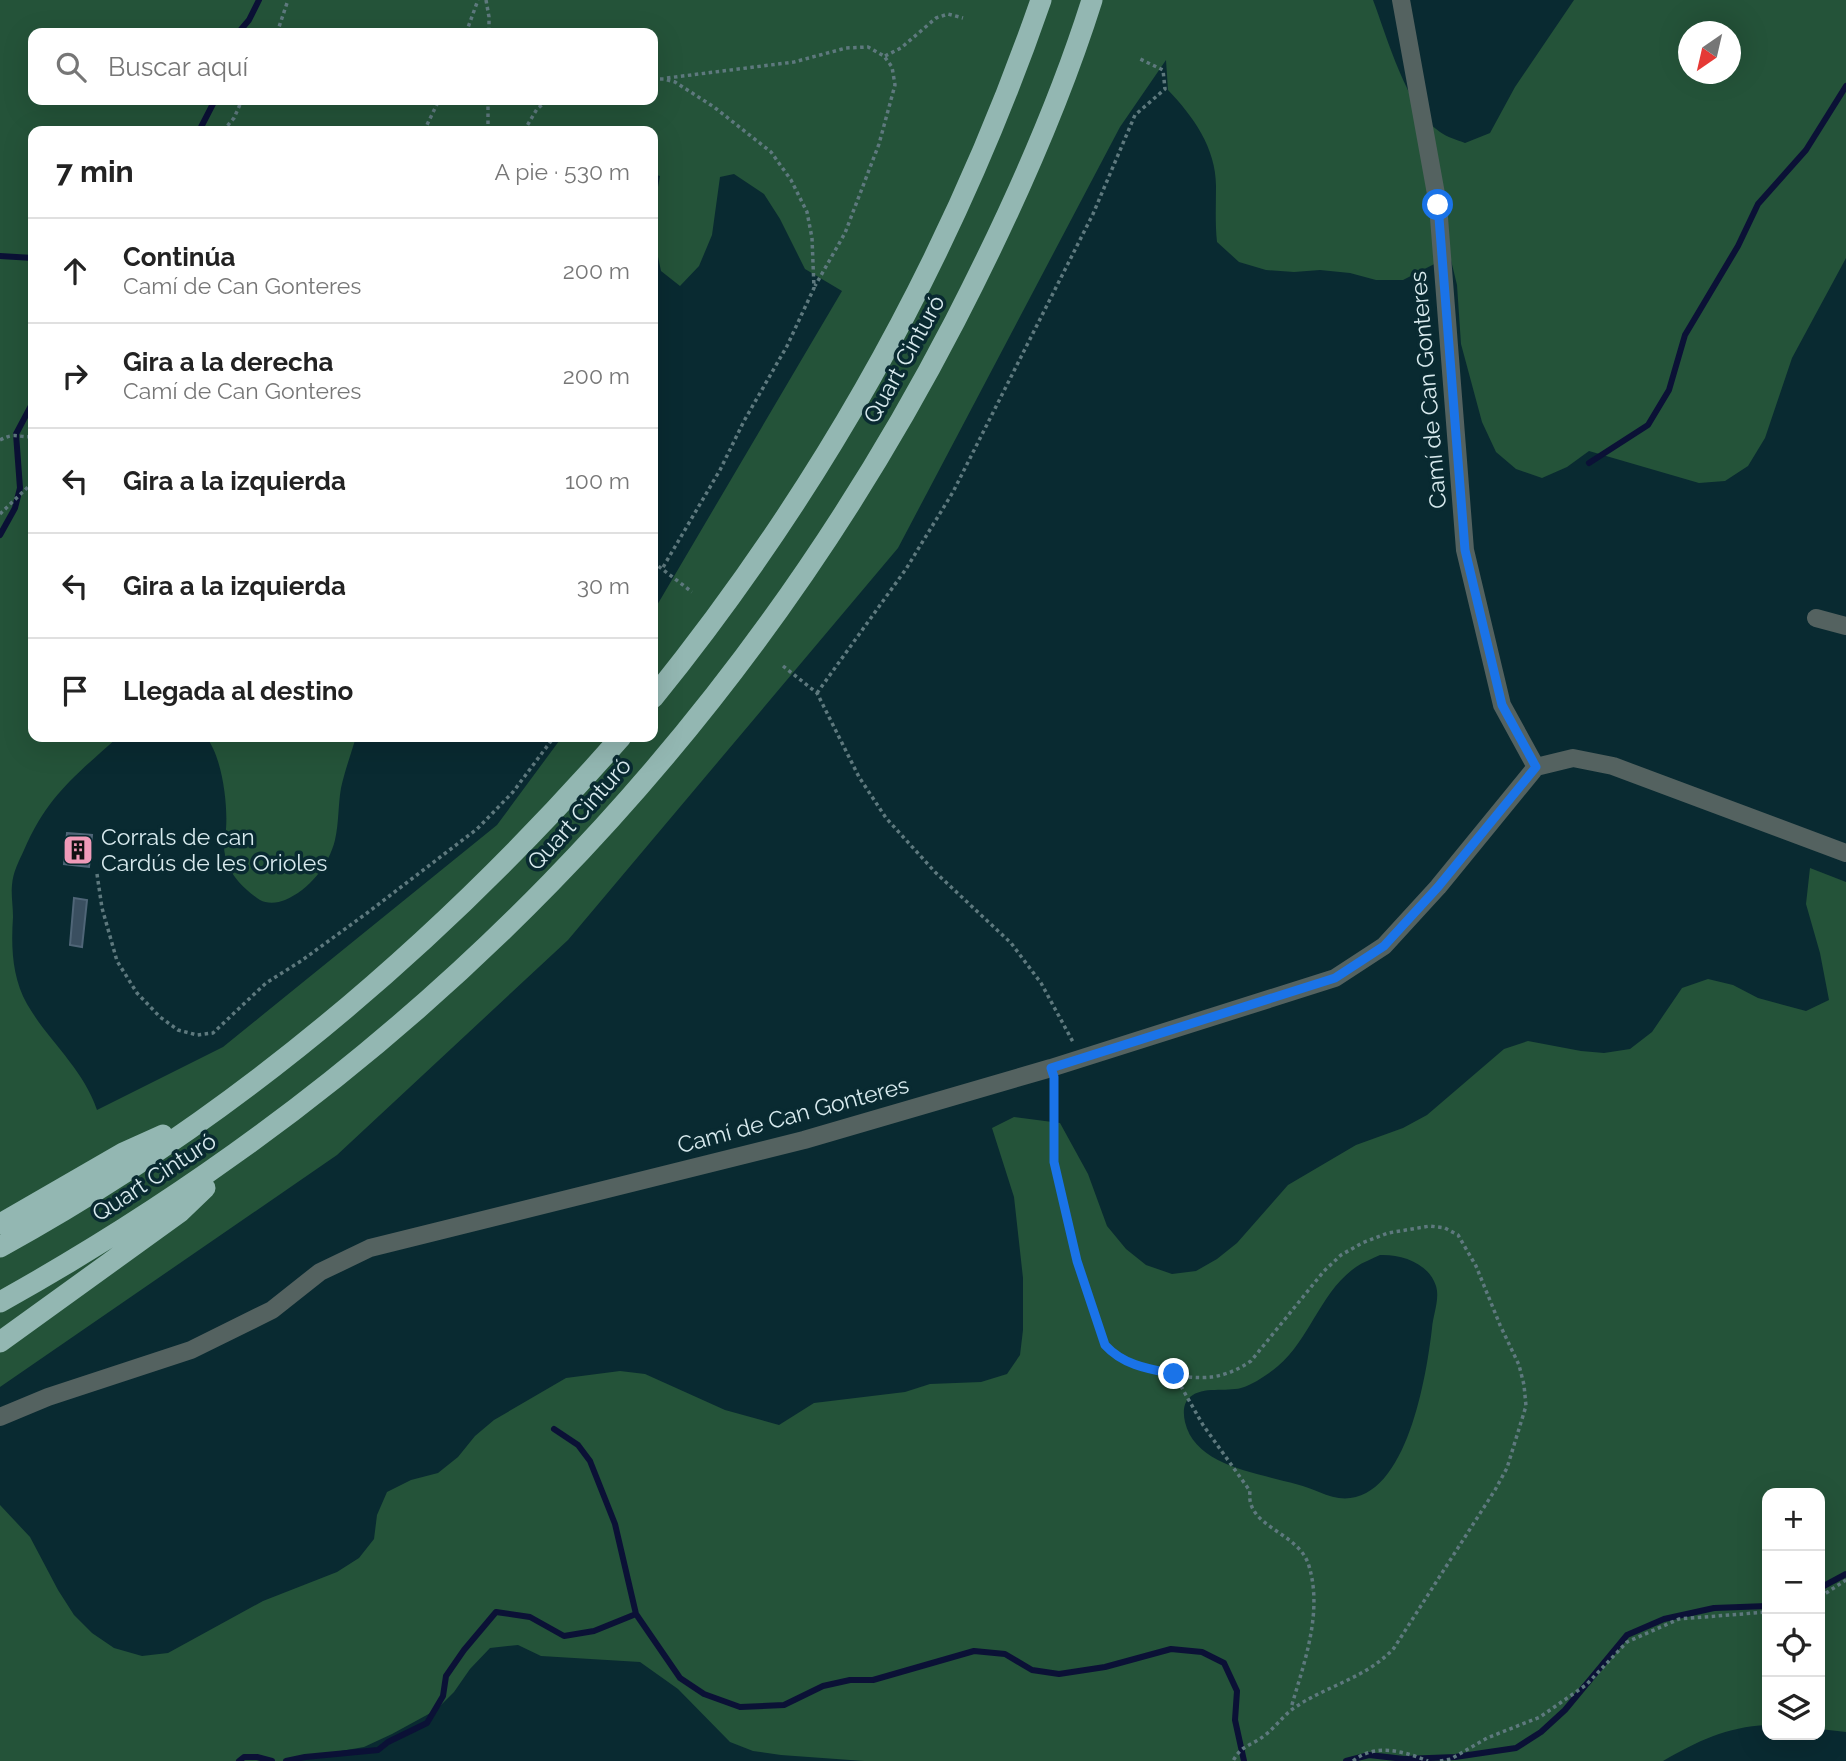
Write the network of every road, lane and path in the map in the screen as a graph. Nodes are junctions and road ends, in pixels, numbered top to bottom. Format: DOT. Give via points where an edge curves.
graph roads {
  1 [pos="288,0"];
  2 [pos="478,0"];
  3 [pos="486,0"];
  4 [pos="1041,0"];
  5 [pos="1092,0"];
  6 [pos="1401,0"];
  7 [pos="963,18"];
  8 [pos="279,28"];
  9 [pos="468,28"];
  10 [pos="489,28"];
  11 [pos="884,56"];
  12 [pos="1140,59"];
  13 [pos="658,79"];
  14 [pos="664,79"];
  15 [pos="240,105"];
  16 [pos="437,105"];
  17 [pos="488,105"];
  18 [pos="542,105"];
  19 [pos="227,126"];
  20 [pos="426,126"];
  21 [pos="488,126"];
  22 [pos="527,126"];
  23 [pos="814,288"];
  24 [pos="28,437"];
  25 [pos="0,440"];
  26 [pos="28,488"];
  27 [pos="0,514"];
  28 [pos="658,566"];
  29 [pos="662,569"];
  30 [pos="692,592"];
  31 [pos="1816,618"];
  32 [pos="1846,626"];
  33 [pos="783,666"];
  34 [pos="658,692"];
  35 [pos="817,693"];
  36 [pos="550,742"];
  37 [pos="617,742"];
  38 [pos="1536,767"];
  39 [pos="1846,853"];
  40 [pos="97,874"];
  41 [pos="1080,1058"];
  42 [pos="1051,1068"];
  43 [pos="215,1111"];
  44 [pos="244,1149"];
  45 [pos="0,1224"];
  46 [pos="0,1247"];
  47 [pos="0,1302"];
  48 [pos="0,1342"];
  49 [pos="1174,1374"];
  50 [pos="0,1417"];
  51 [pos="1846,1580"];
  52 [pos="1825,1594"];
  53 [pos="1762,1612"];
  54 [pos="1290,1710"];
  55 [pos="1233,1761"];
  56 [pos="1353,1761"];
  57 [pos="1428,1761"];
  58 [pos="1440,1761"];
  1 -- 8 [label="path"];
  2 -- 9 [label="path"];
  3 -- 10 [label="path"];
  4 -- 34 [label="highway, Quart Cinturó" via="989,139 901,326 799,498"];
  5 -- 44 [label="highway, Quart Cinturó" via="1022,181 938,354 859,491 752,648 659,764 549,887 394,1031"];
  6 -- 38 [label="street, Camí de Can Gonteres" via="1438,205 1465,550 1502,705"];
  7 -- 11 [label="path" via="947,14 936,18 901,48"];
  11 -- 14 [label="path" via="868,47 846,48 794,62"];
  11 -- 23 [label="path" via="892,67 895,85 879,144 845,233"];
  12 -- 35 [label="path" via="1163,70 1165,89 1135,115 1093,214 953,492 906,569"];
  13 -- 14 [label="path"];
  14 -- 23 [label="path" via="714,107 771,152 807,212"];
  15 -- 19 [label="path"];
  16 -- 20 [label="path"];
  17 -- 21 [label="path"];
  18 -- 22 [label="path"];
  23 -- 29 [label="path" via="720,470"];
  24 -- 25 [label="path" via="16,434"];
  26 -- 27 [label="path"];
  28 -- 29 [label="path"];
  29 -- 30 [label="path"];
  31 -- 32 [label="street"];
  33 -- 35 [label="path"];
  35 -- 41 [label="path" via="859,777 886,818 935,872 1011,943 1041,983"];
  36 -- 40 [label="path" via="513,792 477,829 266,983 213,1033 178,1030 137,993 117,961"];
  37 -- 43 [label="highway, Quart Cinturó" via="567,799 440,926 320,1030"];
  38 -- 39 [label="street" via="1573,758 1614,766"];
  38 -- 41 [label="street, Camí de Can Gonteres" via="1384,946 1335,978"];
  41 -- 42 [label="street, Camí de Can Gonteres"];
  42 -- 49 [label="path" via="1054,1162 1077,1261 1105,1345 1129,1364"];
  42 -- 50 [label="street, Camí de Can Gonteres" via="804,1140 370,1248 320,1272 272,1310 191,1350"];
  43 -- 45 [label="highway" via="123,1153"];
  43 -- 46 [label="highway, Quart Cinturó" via="124,1173"];
  44 -- 47 [label="highway, Quart Cinturó" via="60,1269"];
  44 -- 48 [label="highway" via="180,1212"];
  49 -- 54 [label="path" via="1250,1491 1248,1502 1256,1518 1286,1535 1309,1563 1315,1600"];
  49 -- 54 [label="path" via="1209,1377 1236,1371 1251,1361 1341,1255 1388,1233 1430,1226 1458,1235 1519,1365 1525,1406 1507,1468 1394,1648 1365,1670"];
  51 -- 52 [label="path"];
  53 -- 58 [label="path" via="1679,1619 1637,1637 1586,1685 1540,1717"];
  54 -- 55 [label="path" via="1265,1736 1238,1751"];
  56 -- 57 [label="path" via="1364,1752 1387,1749"];
}
